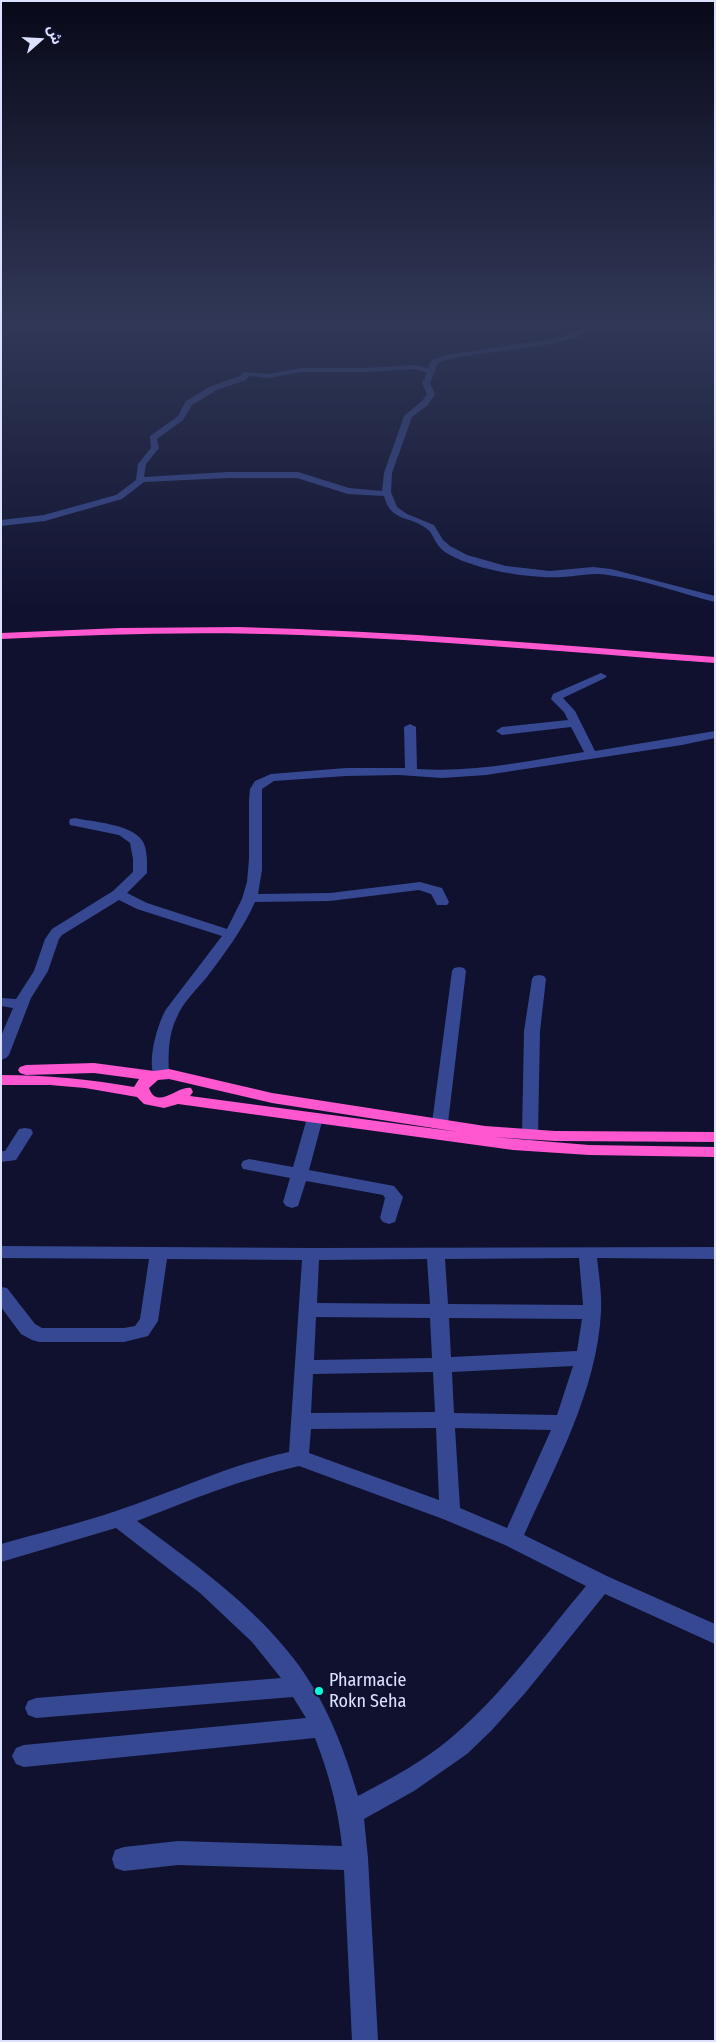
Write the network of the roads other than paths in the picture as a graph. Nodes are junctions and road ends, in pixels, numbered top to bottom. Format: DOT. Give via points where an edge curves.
graph roads {
  1 [pos="175,424"];
  2 [pos="407,424"];
  3 [pos="141,480"];
  4 [pos="388,494"];
  5 [pos="1,524"];
  6 [pos="715,599"];
  7 [pos="1,636"];
  8 [pos="1,643"];
  9 [pos="715,660"];
  10 [pos="715,668"];
  11 [pos="578,674"];
  12 [pos="601,676"];
  13 [pos="586,684"];
  14 [pos="576,723"];
  15 [pos="410,727"];
  16 [pos="502,731"];
  17 [pos="715,734"];
  18 [pos="591,755"];
  19 [pos="411,772"];
  20 [pos="75,822"];
  21 [pos="118,894"];
  22 [pos="249,898"];
  23 [pos="442,902"];
  24 [pos="229,934"];
  25 [pos="459,971"];
  26 [pos="538,979"];
  27 [pos="1,1002"];
  28 [pos="22,1004"];
  29 [pos="1,1055"];
  30 [pos="1,1070"];
  31 [pos="157,1075"];
  32 [pos="181,1078"];
  33 [pos="1,1080"];
  34 [pos="142,1093"];
  35 [pos="178,1099"];
  36 [pos="315,1118"];
  37 [pos="440,1123"];
  38 [pos="25,1133"];
  39 [pos="530,1135"];
  40 [pos="715,1137"];
  41 [pos="715,1152"];
  42 [pos="1,1157"];
  43 [pos="249,1165"];
  44 [pos="299,1175"];
  45 [pos="292,1202"];
  46 [pos="389,1218"];
  47 [pos="1,1252"];
  48 [pos="587,1252"];
  49 [pos="160,1253"];
  50 [pos="436,1253"];
  51 [pos="715,1253"];
  52 [pos="310,1254"];
  53 [pos="1,1293"];
  54 [pos="308,1310"];
  55 [pos="439,1310"];
  56 [pos="592,1312"];
  57 [pos="586,1358"];
  58 [pos="442,1365"];
  59 [pos="304,1367"];
  60 [pos="445,1420"];
  61 [pos="301,1421"];
  62 [pos="563,1423"];
  63 [pos="299,1458"];
  64 [pos="450,1513"];
  65 [pos="120,1519"];
  66 [pos="512,1539"];
  67 [pos="1,1553"];
  68 [pos="601,1583"];
  69 [pos="715,1634"];
  70 [pos="299,1686"];
  71 [pos="36,1708"];
  72 [pos="321,1727"];
  73 [pos="24,1756"];
  74 [pos="351,1812"];
  75 [pos="356,1858"];
  76 [pos="124,1859"];
  77 [pos="365,2041"];
  1 -- 3 [label="street" via="153,438 155,448 142,464"];
  2 -- 4 [label="street" via="389,467"];
  3 -- 4 [label="street" via="298,474 348,491"];
  3 -- 5 [label="street" via="118,497 45,518"];
  4 -- 6 [label="street" via="392,509 431,528 445,548 473,562 554,573 596,570"];
  7 -- 9 [label="highway" via="266,631 383,636"];
  8 -- 10 [label="highway" via="166,638 340,641"];
  11 -- 13 [label="street"];
  12 -- 13 [label="street"];
  13 -- 14 [label="street" via="557,696"];
  14 -- 16 [label="street"];
  14 -- 18 [label="street"];
  15 -- 19 [label="street"];
  17 -- 18 [label="street"];
  18 -- 19 [label="street" via="463,773"];
  19 -- 22 [label="street" via="336,772 271,778 259,784 255,795 254,882"];
  20 -- 21 [label="street" via="122,832 136,841 140,873"];
  21 -- 24 [label="street" via="142,906"];
  21 -- 28 [label="street" via="57,932 41,971"];
  22 -- 23 [label="street" via="330,897 420,886 437,891"];
  22 -- 24 [label="street"];
  24 -- 31 [label="street" via="166,1021"];
  25 -- 37 [label="street"];
  26 -- 39 [label="street" via="532,1031"];
  27 -- 28 [label="street"];
  28 -- 29 [label="street"];
  30 -- 31 [label="highway" via="94,1068"];
  31 -- 32 [label="highway"];
  31 -- 34 [label="highway" via="143,1083"];
  32 -- 35 [label="highway" via="187,1086"];
  32 -- 37 [label="highway" via="272,1098"];
  33 -- 34 [label="highway" via="85,1083"];
  34 -- 35 [label="highway" via="156,1102"];
  35 -- 36 [label="highway"];
  36 -- 41 [label="highway" via="513,1145"];
  36 -- 44 [label="street"];
  37 -- 39 [label="highway"];
  38 -- 42 [label="street" via="10,1156"];
  39 -- 40 [label="highway"];
  43 -- 44 [label="street"];
  44 -- 45 [label="street"];
  44 -- 46 [label="street" via="388,1190 394,1197"];
  47 -- 49 [label="street"];
  48 -- 50 [label="street"];
  48 -- 51 [label="street"];
  48 -- 56 [label="street"];
  49 -- 52 [label="street"];
  49 -- 53 [label="street" via="149,1321 141,1331 124,1335 39,1335 28,1329"];
  50 -- 52 [label="street"];
  50 -- 55 [label="street"];
  52 -- 54 [label="street"];
  54 -- 55 [label="street"];
  54 -- 59 [label="street"];
  55 -- 56 [label="street"];
  55 -- 58 [label="street"];
  56 -- 57 [label="street"];
  57 -- 58 [label="street"];
  57 -- 62 [label="street"];
  58 -- 59 [label="street"];
  58 -- 60 [label="street"];
  59 -- 61 [label="street"];
  60 -- 61 [label="street"];
  60 -- 62 [label="street"];
  60 -- 64 [label="street"];
  61 -- 63 [label="street"];
  62 -- 66 [label="street"];
  63 -- 64 [label="street"];
  63 -- 65 [label="street" via="258,1467 205,1485"];
  64 -- 66 [label="street"];
  65 -- 67 [label="street"];
  65 -- 70 [label="street" via="208,1586 260,1635"];
  66 -- 68 [label="street"];
  68 -- 69 [label="street"];
  68 -- 74 [label="street" via="518,1685 459,1746 406,1783"];
  70 -- 71 [label="street"];
  70 -- 72 [label="street"];
  72 -- 73 [label="street"];
  72 -- 74 [label="street" via="338,1767"];
  74 -- 75 [label="street"];
  75 -- 76 [label="street" via="178,1853"];
  75 -- 77 [label="street"];
}
